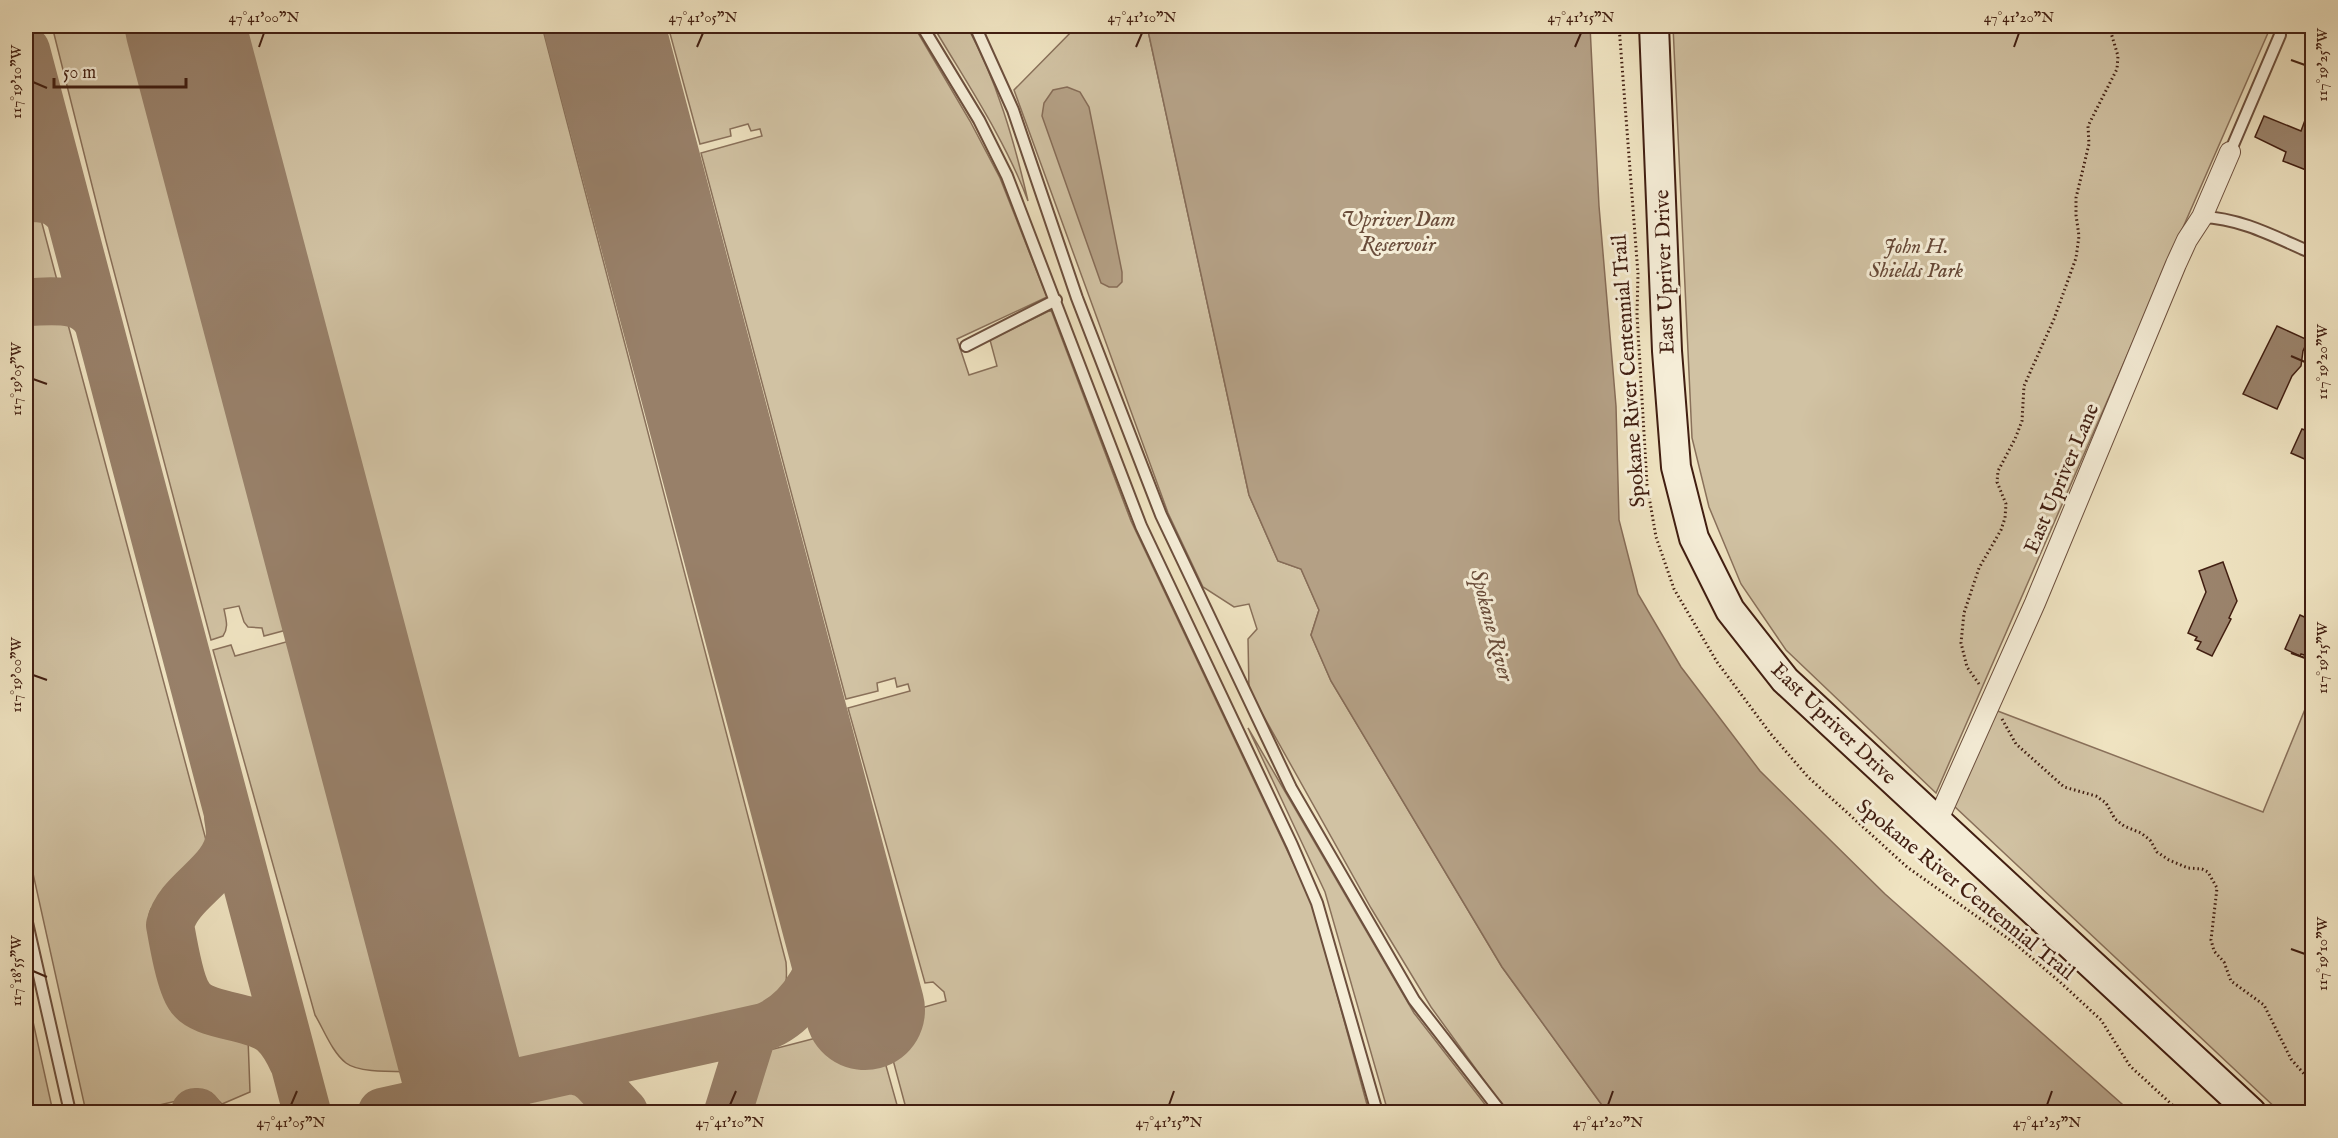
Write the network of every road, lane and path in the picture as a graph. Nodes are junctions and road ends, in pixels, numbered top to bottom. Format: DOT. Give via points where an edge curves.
graph roads {
  1 [pos="922,26"];
  2 [pos="988,26"];
  3 [pos="1619,26"];
  4 [pos="1654,26"];
  5 [pos="2109,26"];
  6 [pos="977,29"];
  7 [pos="2280,35"];
  8 [pos="2230,152"];
  9 [pos="2202,217"];
  10 [pos="2313,253"];
  11 [pos="1056,300"];
  12 [pos="966,346"];
  13 [pos="1991,701"];
  14 [pos="1937,822"];
  15 [pos="26,918"];
  16 [pos="2313,1083"];
  17 [pos="70,1113"];
  18 [pos="1377,1113"];
  19 [pos="1500,1113"];
  20 [pos="2180,1113"];
  21 [pos="2251,1113"];
  1 -- 11 [label="lane" via="979,120 1007,176"];
  2 -- 6 [label="lane"];
  3 -- 20 [label="path, Spokane River Centennial Trail" via="1638,274 1647,484 1656,537 1674,589 1732,684 1808,777 1907,867 2013,942 2060,982 2101,1020 2130,1066"];
  4 -- 14 [label="main road, East Upriver Drive" via="1675,455 1694,538 1730,610 1785,680"];
  5 -- 13 [label="path" via="2118,56 2117,69 2088,126 2089,144 2076,198 2076,258 2024,387 2022,421 1998,471 1997,482 2006,504 2005,518 1979,568 1964,613 1961,643 1967,667"];
  6 -- 19 [label="lane" via="1013,110 1077,298 1161,515 1286,778 1414,1000"];
  7 -- 8 [label="lane"];
  8 -- 9 [label="street, East Upriver Lane"];
  9 -- 10 [label="lane" via="2241,223"];
  9 -- 13 [label="street, East Upriver Lane" via="2176,264"];
  11 -- 12 [label="lane"];
  11 -- 18 [label="lane" via="1141,526 1317,903"];
  13 -- 14 [label="street, East Upriver Lane"];
  13 -- 16 [label="path" via="2016,744 2064,787 2096,796 2106,803 2115,819 2141,833 2169,860 2208,872 2217,888 2211,940 2214,951 2224,962 2231,981 2264,1005 2291,1059"];
  14 -- 21 [label="main road, East Upriver Drive"];
  15 -- 17 [label="lane"];
}
